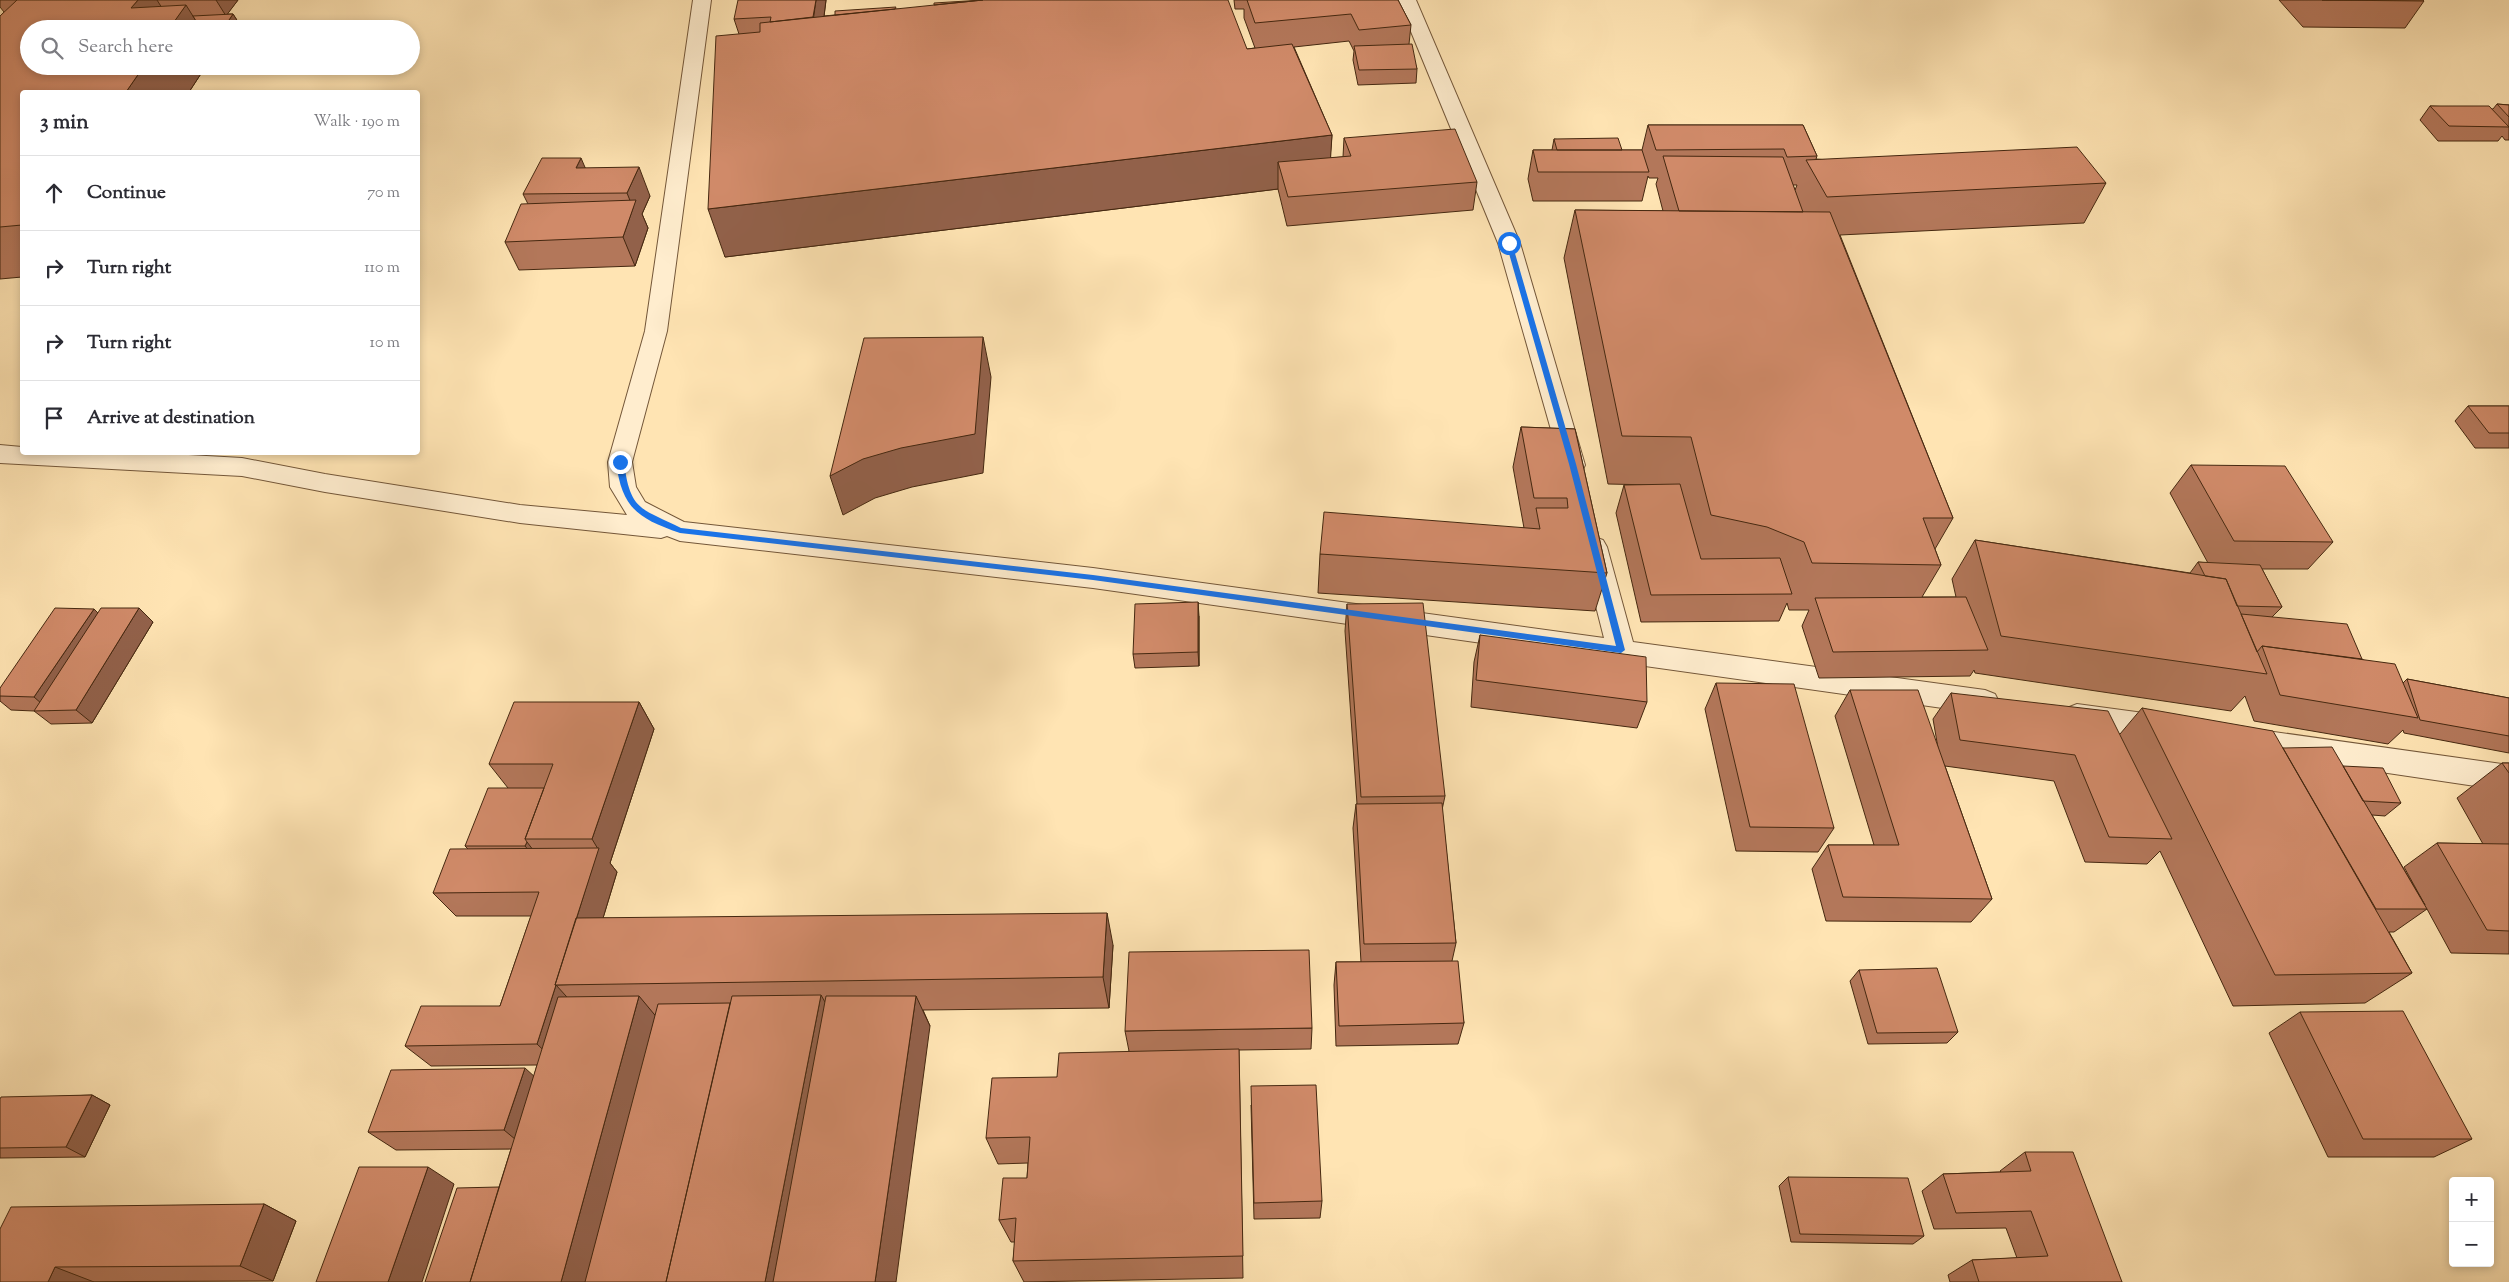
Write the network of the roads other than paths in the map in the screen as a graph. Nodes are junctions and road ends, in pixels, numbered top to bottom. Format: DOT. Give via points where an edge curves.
graph roads {
  1 [pos="702,0"];
  2 [pos="1407,0"];
  3 [pos="0,454"];
  4 [pos="1578,483"];
  5 [pos="680,531"];
  6 [pos="1590,531"];
  7 [pos="1621,650"];
  8 [pos="2006,705"];
  9 [pos="2055,712"];
  10 [pos="2193,732"];
  11 [pos="2223,736"];
  12 [pos="2509,778"];
  1 -- 5 [label="street" via="656,331 620,462 623,487 636,510"];
  2 -- 4 [label="street" via="1509,243"];
  3 -- 5 [label="street" via="242,467 520,514"];
  5 -- 7 [label="street" via="1093,578"];
  6 -- 7 [label="street"];
  7 -- 8 [label="street"];
  9 -- 10 [label="street"];
  11 -- 12 [label="street"];
}
